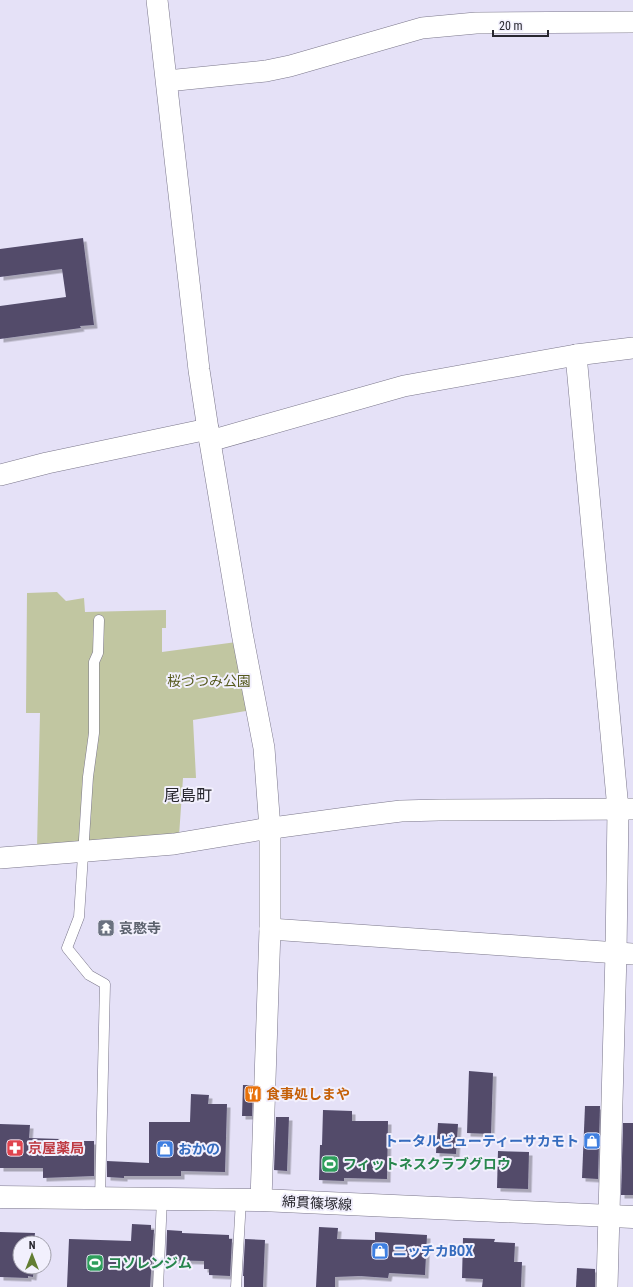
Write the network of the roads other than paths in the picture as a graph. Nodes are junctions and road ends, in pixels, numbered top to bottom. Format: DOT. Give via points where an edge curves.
graph roads {
  1 [pos="157,0"];
  2 [pos="633,22"];
  3 [pos="167,81"];
  4 [pos="633,348"];
  5 [pos="576,355"];
  6 [pos="208,435"];
  7 [pos="0,475"];
  8 [pos="99,620"];
  9 [pos="626,809"];
  10 [pos="270,829"];
  11 [pos="84,852"];
  12 [pos="0,858"];
  13 [pos="270,929"];
  14 [pos="624,953"];
  15 [pos="0,1198"];
  16 [pos="100,1199"];
  17 [pos="162,1199"];
  18 [pos="251,1200"];
  19 [pos="609,1217"];
  20 [pos="633,1217"];
  21 [pos="158,1287"];
  22 [pos="236,1287"];
  23 [pos="607,1287"];
  1 -- 3 [label="street"];
  2 -- 3 [label="street" via="476,23 422,28 278,69"];
  3 -- 6 [label="street"];
  4 -- 5 [label="street"];
  5 -- 6 [label="street" via="404,386"];
  5 -- 9 [label="street"];
  6 -- 7 [label="street" via="47,463"];
  6 -- 10 [label="street" via="264,748"];
  8 -- 11 [label="lane" via="98,654 94,662 94,732 88,777"];
  9 -- 10 [label="street" via="401,811"];
  9 -- 14 [label="street"];
  10 -- 11 [label="street" via="174,844"];
  10 -- 13 [label="street"];
  11 -- 12 [label="street"];
  11 -- 16 [label="lane" via="80,917 67,948 89,975 105,984"];
  13 -- 14 [label="street"];
  13 -- 18 [label="street"];
  14 -- 19 [label="street"];
  15 -- 16 [label="main road, 綿貫篠塚線"];
  16 -- 17 [label="main road, 綿貫篠塚線"];
  17 -- 18 [label="main road, 綿貫篠塚線"];
  17 -- 21 [label="lane"];
  18 -- 19 [label="main road, 綿貫篠塚線"];
  18 -- 22 [label="lane"];
  19 -- 20 [label="main road, 綿貫篠塚線"];
  19 -- 23 [label="street"];
}
